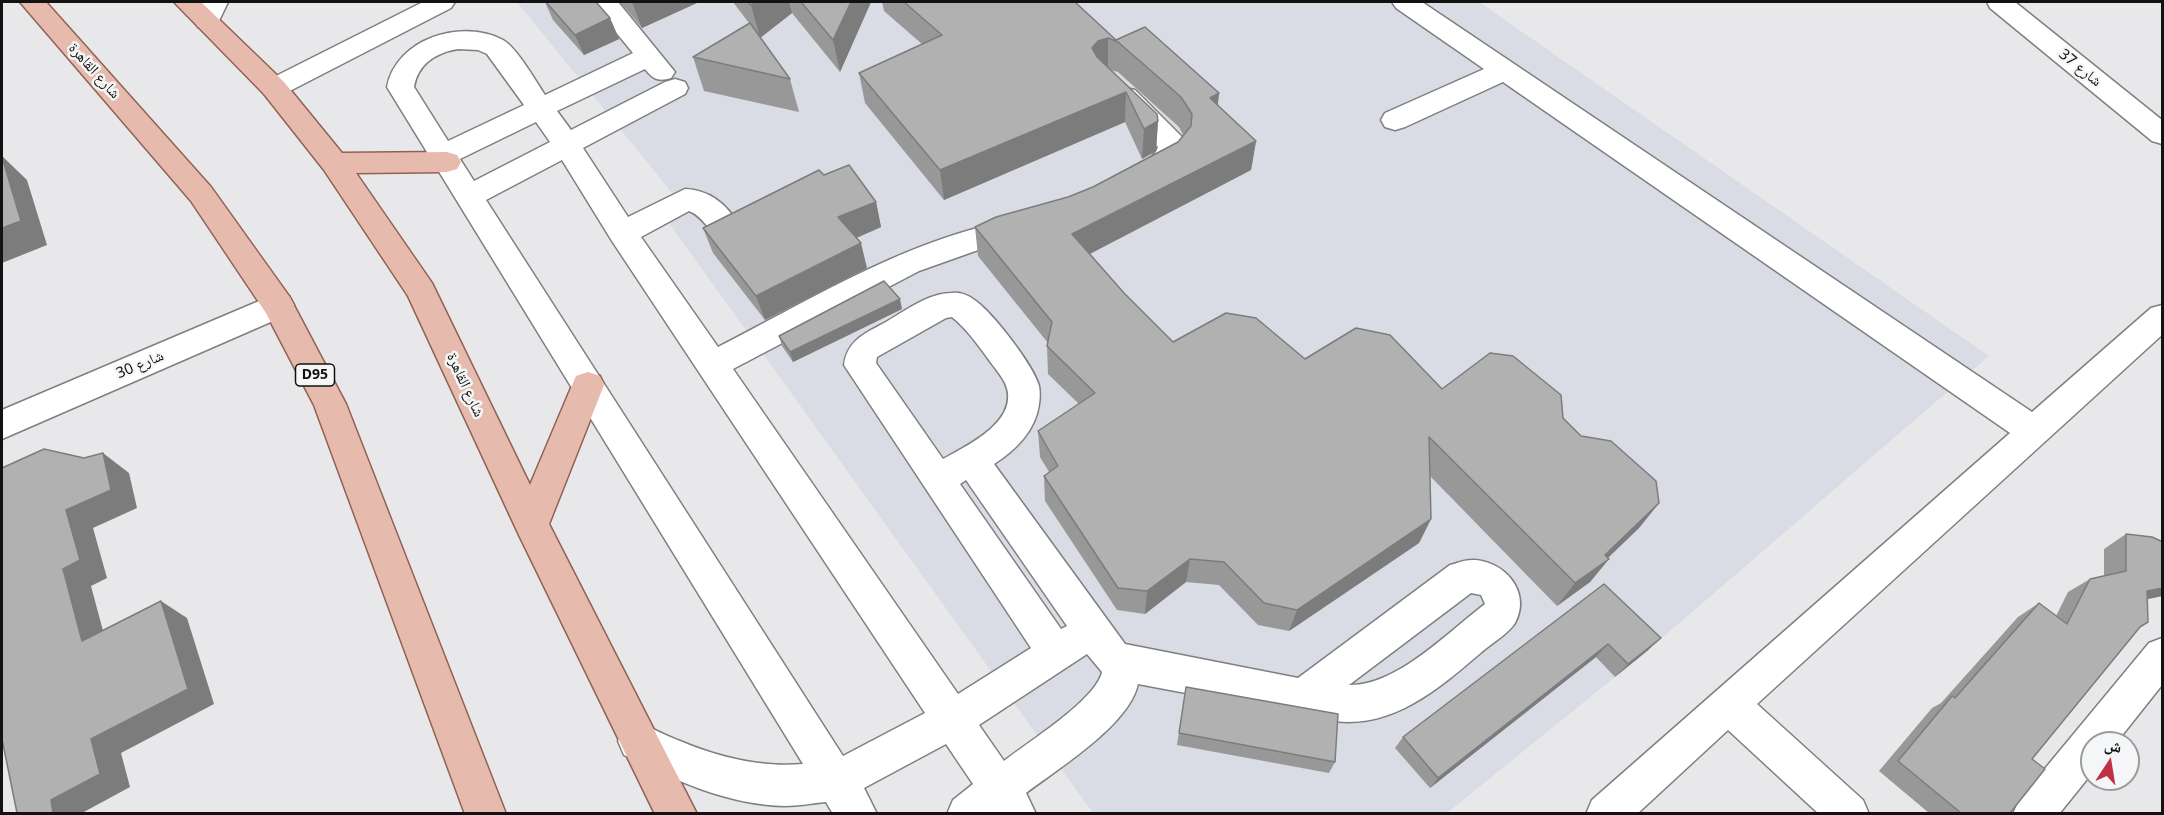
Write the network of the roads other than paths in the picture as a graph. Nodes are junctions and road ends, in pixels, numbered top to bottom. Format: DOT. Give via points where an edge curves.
graph roads {
  1 [pos="32,2"];
  2 [pos="187,2"];
  3 [pos="442,2"];
  4 [pos="1405,2"];
  5 [pos="1999,2"];
  6 [pos="606,3"];
  7 [pos="211,11"];
  8 [pos="649,56"];
  9 [pos="1505,70"];
  10 [pos="1107,80"];
  11 [pos="274,88"];
  12 [pos="540,108"];
  13 [pos="1395,120"];
  14 [pos="2163,134"];
  15 [pos="566,144"];
  16 [pos="445,158"];
  17 [pos="334,163"];
  18 [pos="1123,184"];
  19 [pos="469,196"];
  20 [pos="1041,222"];
  21 [pos="725,227"];
  22 [pos="623,233"];
  23 [pos="278,305"];
  24 [pos="2163,317"];
  25 [pos="712,365"];
  26 [pos="588,385"];
  27 [pos="2,424"];
  28 [pos="2035,432"];
  29 [pos="971,459"];
  30 [pos="938,479"];
  31 [pos="531,524"];
  32 [pos="1092,631"];
  33 [pos="1056,653"];
  34 [pos="2163,656"];
  35 [pos="1123,663"];
  36 [pos="1303,697"];
  37 [pos="1728,704"];
  38 [pos="952,720"];
  39 [pos="638,741"];
  40 [pos="837,781"];
  41 [pos="1008,801"];
  42 [pos="486,813"];
  43 [pos="677,813"];
  44 [pos="857,813"];
  45 [pos="967,813"];
  46 [pos="1606,813"];
  47 [pos="1849,813"];
  48 [pos="2033,813"];
  1 -- 23 [label="main road, شارع القاهرة / D95" via="201,194"];
  2 -- 7 [label="main road, شارع القاهرة"];
  3 -- 11 [label="street"];
  4 -- 9 [label="street"];
  5 -- 14 [label="street, شارع 37"];
  6 -- 8 [label="street"];
  7 -- 11 [label="main road, شارع القاهرة"];
  8 -- 12 [label="street"];
  8 -- 15 [label="street" via="677,90"];
  9 -- 13 [label="street"];
  9 -- 28 [label="street"];
  10 -- 18 [label="street" via="1173,145 1172,155 1164,163"];
  11 -- 17 [label="main road, شارع القاهرة"];
  12 -- 15 [label="street"];
  12 -- 16 [label="street"];
  12 -- 16 [label="street" via="494,46 472,40 446,43 421,54 404,70 400,87"];
  15 -- 19 [label="street"];
  15 -- 22 [label="street"];
  16 -- 17 [label="main road"];
  16 -- 19 [label="street"];
  17 -- 31 [label="main road, شارع القاهرة" via="421,291"];
  19 -- 26 [label="street"];
  20 -- 25 [label="street" via="908,263"];
  21 -- 22 [label="street" via="696,199 685,200"];
  22 -- 25 [label="street"];
  23 -- 27 [label="street, شارع 30"];
  23 -- 42 [label="main road, شارع القاهرة / D95" via="330,404"];
  24 -- 28 [label="street"];
  25 -- 38 [label="street"];
  26 -- 31 [label="main road"];
  26 -- 40 [label="street"];
  28 -- 37 [label="street"];
  29 -- 30 [label="street"];
  29 -- 30 [label="street" via="1001,441 1013,428 1024,398 1021,382 1002,354 968,312 948,304 866,348 860,364"];
  29 -- 32 [label="street"];
  30 -- 33 [label="street"];
  31 -- 39 [label="main road, شارع القاهرة"];
  32 -- 33 [label="street"];
  32 -- 35 [label="street" via="1112,657"];
  33 -- 38 [label="street"];
  34 -- 48 [label="street"];
  35 -- 36 [label="street"];
  35 -- 41 [label="street" via="1118,688 1103,709"];
  36 -- 36 [label="street" via="1367,704 1397,694 1501,613 1502,593 1485,578 1463,577"];
  37 -- 46 [label="street"];
  37 -- 47 [label="street"];
  38 -- 40 [label="street"];
  38 -- 41 [label="street"];
  39 -- 40 [label="street" via="672,758 745,780 785,786"];
  39 -- 43 [label="main road, شارع القاهرة"];
  40 -- 44 [label="street"];
  41 -- 45 [label="street"];
}
